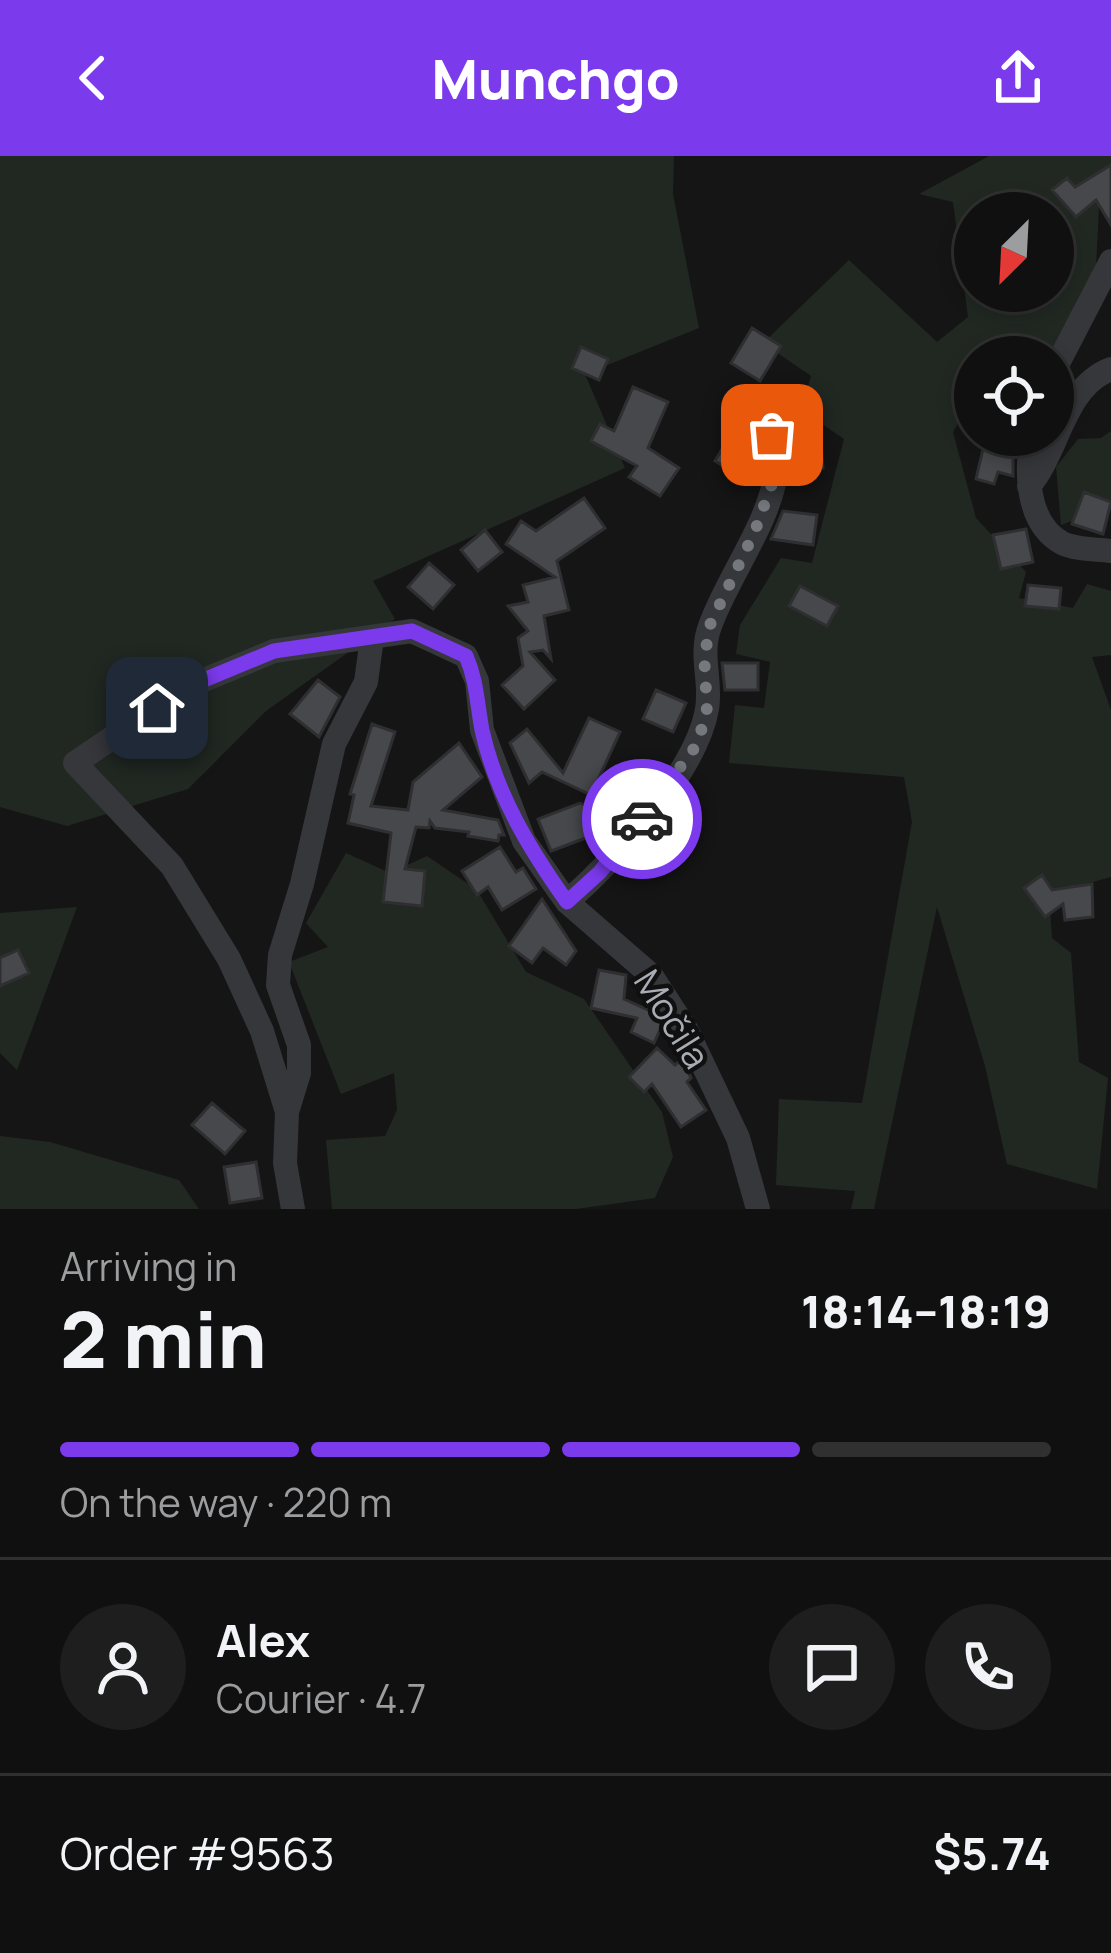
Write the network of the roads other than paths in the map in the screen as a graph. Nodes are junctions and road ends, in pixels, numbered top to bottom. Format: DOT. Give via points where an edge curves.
graph roads {
  1 [pos="1111,261"];
  2 [pos="1072,336"];
  3 [pos="1111,369"];
  4 [pos="772,435"];
  5 [pos="1032,456"];
  6 [pos="1029,486"];
  7 [pos="1111,551"];
  8 [pos="371,638"];
  9 [pos="567,902"];
  10 [pos="286,1112"];
  11 [pos="293,1209"];
  12 [pos="758,1209"];
  1 -- 2 [label="street"];
  3 -- 6 [label="street" via="1088,384"];
  4 -- 9 [label="street" via="776,472 708,629 708,704 698,743 600,872"];
  5 -- 6 [label="street"];
  6 -- 7 [label="street" via="1058,541"];
  8 -- 9 [label="street, Močila" via="412,631 466,656 482,730 524,841"];
  8 -- 10 [label="street" via="366,682 334,744 280,955 278,985 299,1045"];
  8 -- 10 [label="street, Močila" via="274,651 187,687 75,763 172,866 230,959"];
  9 -- 12 [label="street, Močila" via="651,975 686,1029 738,1138"];
  10 -- 11 [label="street"];
}
